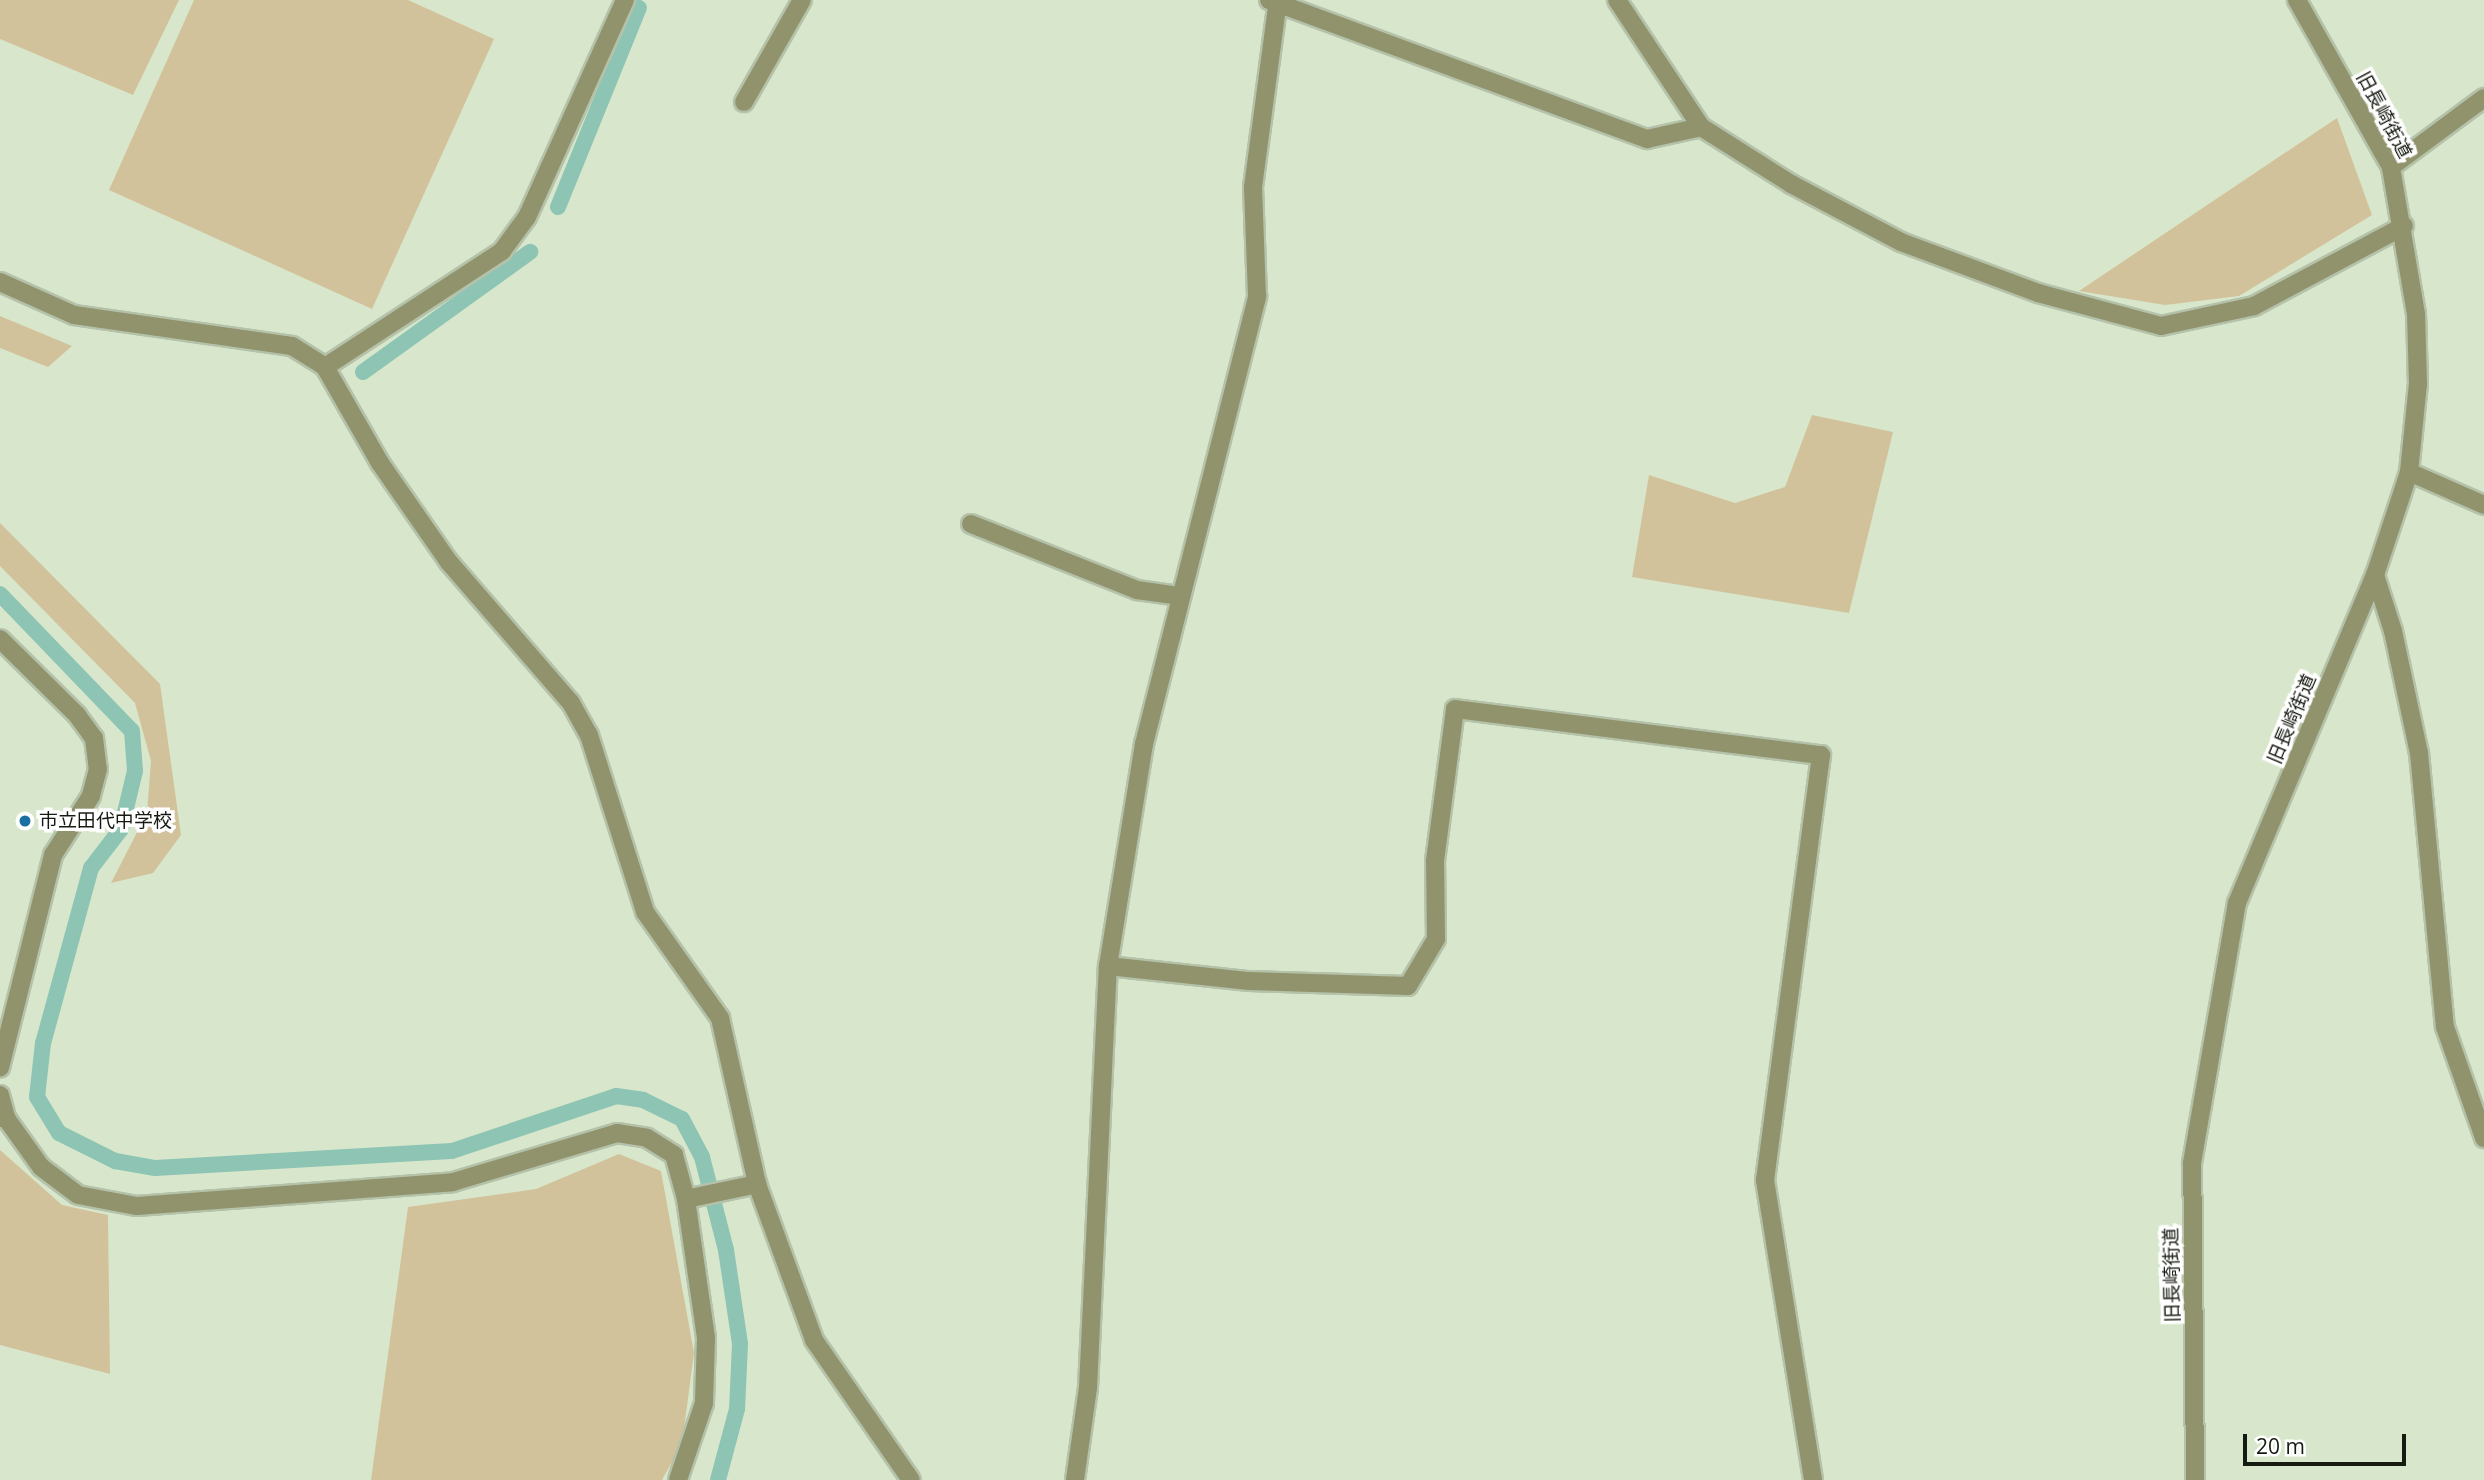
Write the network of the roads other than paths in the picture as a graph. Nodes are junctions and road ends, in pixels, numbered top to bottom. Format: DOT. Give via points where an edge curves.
graph roads {
  1 [pos="625,0"];
  2 [pos="802,0"];
  3 [pos="1617,0"];
  4 [pos="2297,0"];
  5 [pos="1273,3"];
  6 [pos="2484,98"];
  7 [pos="744,102"];
  8 [pos="1701,127"];
  9 [pos="2391,167"];
  10 [pos="2404,226"];
  11 [pos="0,282"];
  12 [pos="325,367"];
  13 [pos="2409,472"];
  14 [pos="2484,505"];
  15 [pos="971,524"];
  16 [pos="2375,575"];
  17 [pos="1179,596"];
  18 [pos="0,639"];
  19 [pos="1108,967"];
  20 [pos="0,1068"];
  21 [pos="0,1095"];
  22 [pos="3,1118"];
  23 [pos="2484,1138"];
  24 [pos="757,1184"];
  25 [pos="686,1199"];
  26 [pos="906,1478"];
  27 [pos="678,1480"];
  28 [pos="1074,1480"];
  29 [pos="1812,1480"];
  30 [pos="2195,1480"];
  1 -- 12 [label="street" via="527,217 502,251"];
  2 -- 7 [label="street"];
  3 -- 8 [label="street"];
  4 -- 9 [label="street, 旧長崎街道"];
  5 -- 8 [label="street" via="1647,139"];
  5 -- 17 [label="street" via="1253,187 1257,296"];
  6 -- 9 [label="street"];
  8 -- 10 [label="street" via="1791,184 1900,242 2038,293 2161,326 2254,306"];
  9 -- 10 [label="street, 旧長崎街道"];
  10 -- 13 [label="street, 旧長崎街道" via="2418,384"];
  11 -- 12 [label="street" via="74,315 292,346"];
  12 -- 24 [label="street" via="380,463 448,561 571,703 589,735 645,912 720,1018"];
  13 -- 14 [label="street"];
  13 -- 16 [label="street, 旧長崎街道"];
  15 -- 17 [label="street" via="1137,590"];
  16 -- 23 [label="street" via="2393,631 2418,753 2445,1027"];
  16 -- 30 [label="street, 旧長崎街道" via="2236,904 2192,1163"];
  17 -- 19 [label="street" via="1144,744"];
  18 -- 20 [label="street" via="83,723 94,738 98,769 91,796 53,855"];
  19 -- 28 [label="street" via="1088,1388"];
  19 -- 29 [label="street" via="1249,981 1408,986 1436,939 1435,861 1455,709 1821,755 1765,1180"];
  21 -- 22 [label="street"];
  22 -- 25 [label="street" via="41,1167 78,1195 137,1206 453,1182 617,1133 647,1138 674,1155"];
  24 -- 25 [label="street"];
  24 -- 26 [label="street" via="814,1340"];
  25 -- 27 [label="street" via="706,1338 704,1403"];
}
